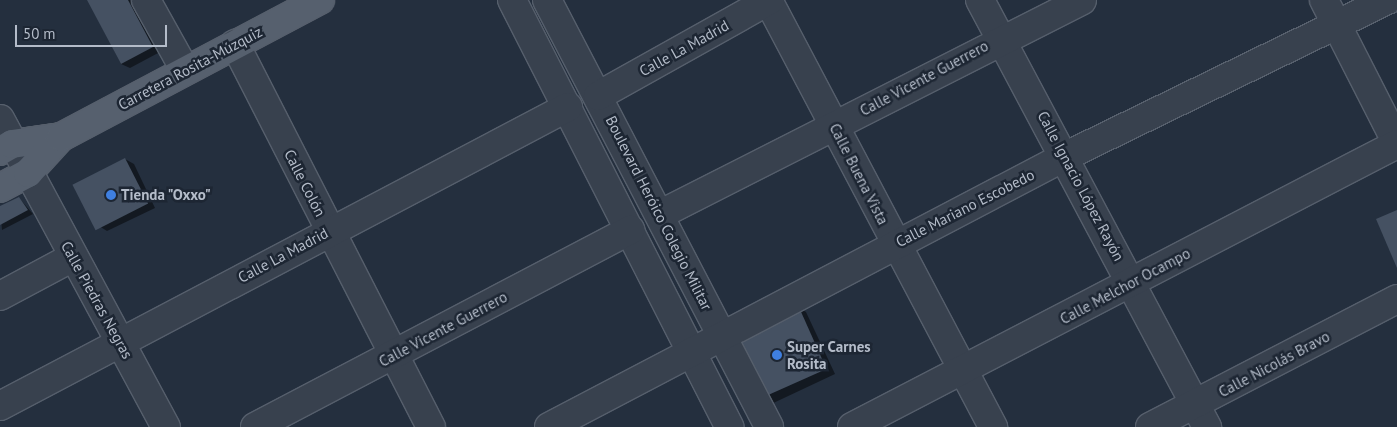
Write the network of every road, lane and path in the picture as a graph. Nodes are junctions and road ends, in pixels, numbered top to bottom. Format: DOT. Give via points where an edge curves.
graph roads {
  1 [pos="146,0"];
  2 [pos="320,0"];
  3 [pos="512,0"];
  4 [pos="547,0"];
  5 [pos="769,0"];
  6 [pos="980,0"];
  7 [pos="1082,0"];
  8 [pos="1324,0"];
  9 [pos="1388,0"];
  10 [pos="1339,24"];
  11 [pos="1000,38"];
  12 [pos="235,44"];
  13 [pos="185,70"];
  14 [pos="598,96"];
  15 [pos="568,106"];
  16 [pos="0,119"];
  17 [pos="835,126"];
  18 [pos="61,137"];
  19 [pos="1397,144"];
  20 [pos="6,147"];
  21 [pos="1066,156"];
  22 [pos="28,173"];
  23 [pos="0,188"];
  24 [pos="661,214"];
  25 [pos="631,230"];
  26 [pos="329,231"];
  27 [pos="896,244"];
  28 [pos="73,257"];
  29 [pos="1132,283"];
  30 [pos="0,296"];
  31 [pos="1397,299"];
  32 [pos="720,333"];
  33 [pos="121,343"];
  34 [pos="691,349"];
  35 [pos="394,355"];
  36 [pos="963,370"];
  37 [pos="0,406"];
  38 [pos="1201,416"];
  39 [pos="166,427"];
  40 [pos="255,427"];
  41 [pos="431,427"];
  42 [pos="549,427"];
  43 [pos="730,427"];
  44 [pos="769,427"];
  45 [pos="852,427"];
  46 [pos="993,427"];
  47 [pos="1150,427"];
  1 -- 13 [label="street"];
  2 -- 12 [label="main road, Carretera Rosita-Múzquiz"];
  3 -- 15 [label="street"];
  4 -- 14 [label="street, Boulevard Heróico Colegio Militar"];
  5 -- 14 [label="street, Calle La Madrid"];
  5 -- 17 [label="street, Calle Buena Vista"];
  6 -- 11 [label="street, Calle Ignacio López Rayón"];
  7 -- 11 [label="street, Calle Vicente Guerrero"];
  8 -- 10 [label="street"];
  9 -- 10 [label="street, Calle Mariano Escobedo"];
  10 -- 19 [label="street"];
  10 -- 21 [label="street, Calle Mariano Escobedo"];
  11 -- 17 [label="street, Calle Vicente Guerrero"];
  11 -- 21 [label="street, Calle Ignacio López Rayón"];
  12 -- 13 [label="main road, Carretera Rosita-Múzquiz"];
  12 -- 26 [label="street, Calle Colón"];
  13 -- 18 [label="main road, Carretera Rosita-Múzquiz"];
  14 -- 24 [label="street, Boulevard Heróico Colegio Militar"];
  15 -- 25 [label="street"];
  15 -- 26 [label="street, Calle La Madrid"];
  16 -- 20 [label="street, Calle Piedras Negras"];
  17 -- 24 [label="street, Calle Vicente Guerrero"];
  17 -- 27 [label="street, Calle Buena Vista"];
  18 -- 20 [label="main road, Carretera Rosita-Múzquiz"];
  18 -- 22 [label="main road, Carretera Rosita-Múzquiz"];
  19 -- 29 [label="street, Calle Melchor Ocampo"];
  20 -- 22 [label="street, Calle Piedras Negras"];
  21 -- 27 [label="street, Calle Mariano Escobedo"];
  21 -- 29 [label="street, Calle Ignacio López Rayón"];
  22 -- 23 [label="main road, Carretera Rosita-Múzquiz"];
  22 -- 28 [label="street, Calle Piedras Negras"];
  24 -- 32 [label="street, Boulevard Heróico Colegio Militar"];
  25 -- 34 [label="street"];
  25 -- 35 [label="street, Calle Vicente Guerrero"];
  26 -- 33 [label="street, Calle La Madrid"];
  26 -- 35 [label="street, Calle Colón"];
  27 -- 32 [label="street, Calle Mariano Escobedo"];
  27 -- 36 [label="street, Calle Buena Vista"];
  28 -- 30 [label="street"];
  28 -- 33 [label="street, Calle Piedras Negras"];
  29 -- 36 [label="street, Calle Melchor Ocampo"];
  29 -- 38 [label="street, Calle Ignacio López Rayón"];
  31 -- 38 [label="street, Calle Nicolás Bravo"];
  32 -- 34 [label="street, Calle Mariano Escobedo"];
  32 -- 44 [label="street, Boulevard Heróico Colegio Militar"];
  33 -- 37 [label="street, Calle La Madrid"];
  33 -- 39 [label="street, Calle Piedras Negras"];
  34 -- 42 [label="street, Calle Mariano Escobedo"];
  34 -- 43 [label="street"];
  35 -- 40 [label="street, Calle Vicente Guerrero"];
  35 -- 41 [label="street, Calle Colón"];
  36 -- 45 [label="street, Calle Melchor Ocampo"];
  36 -- 46 [label="street, Calle Buena Vista"];
  38 -- 47 [label="street, Calle Nicolás Bravo"];
}
